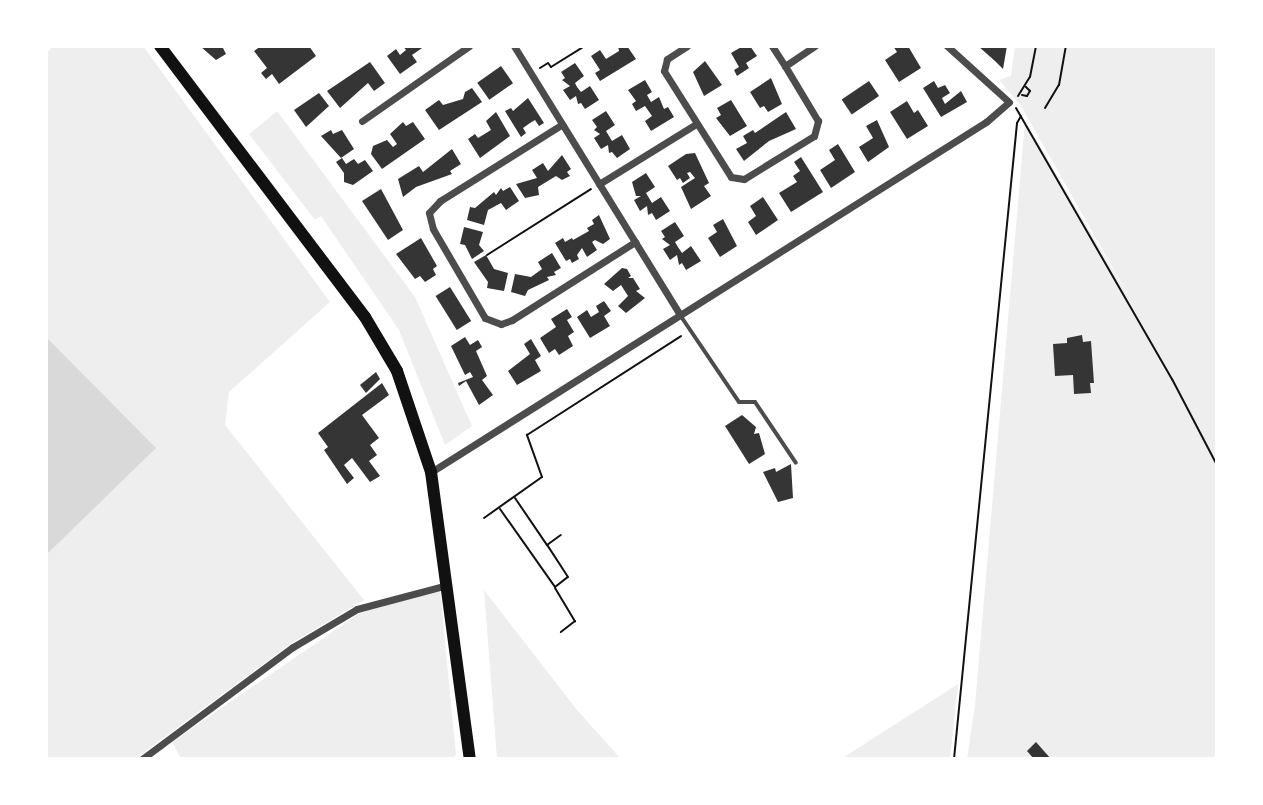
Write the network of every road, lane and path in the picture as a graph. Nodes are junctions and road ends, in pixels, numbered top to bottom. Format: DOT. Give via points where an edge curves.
graph roads {
  1 [pos="160,46"];
  2 [pos="469,46"];
  3 [pos="514,46"];
  4 [pos="585,46"];
  5 [pos="687,46"];
  6 [pos="772,46"];
  7 [pos="815,46"];
  8 [pos="947,46"];
  9 [pos="1036,46"];
  10 [pos="1066,46"];
  11 [pos="785,66"];
  12 [pos="531,73"];
  13 [pos="1009,102"];
  14 [pos="1045,108"];
  15 [pos="1021,116"];
  16 [pos="362,121"];
  17 [pos="696,124"];
  18 [pos="561,125"];
  19 [pos="599,184"];
  20 [pos="635,242"];
  21 [pos="487,255"];
  22 [pos="680,315"];
  23 [pos="690,330"];
  24 [pos="796,463"];
  25 [pos="1217,465"];
  26 [pos="431,472"];
  27 [pos="514,497"];
  28 [pos="499,507"];
  29 [pos="484,518"];
  30 [pos="561,535"];
  31 [pos="547,545"];
  32 [pos="449,585"];
  33 [pos="555,587"];
  34 [pos="561,632"];
  35 [pos="142,759"];
  36 [pos="470,759"];
  37 [pos="954,759"];
  1 -- 26 [label="main road" via="365,317 397,371"];
  2 -- 16 [label="street"];
  3 -- 12 [label="street"];
  4 -- 12 [label="path"];
  5 -- 17 [label="street" via="667,59 664,71"];
  6 -- 11 [label="street"];
  7 -- 11 [label="street"];
  8 -- 13 [label="street"];
  9 -- 13 [label="path" via="1026,87"];
  10 -- 14 [label="path" via="1059,85"];
  11 -- 17 [label="street" via="818,121 814,136 744,179 731,177"];
  12 -- 18 [label="street"];
  13 -- 15 [label="path"];
  13 -- 22 [label="street" via="986,122"];
  15 -- 25 [label="path"];
  15 -- 37 [label="path"];
  17 -- 19 [label="street"];
  18 -- 19 [label="street"];
  18 -- 20 [label="street" via="429,213 485,318 501,324 512,320"];
  19 -- 20 [label="street"];
  19 -- 21 [label="path"];
  20 -- 22 [label="street"];
  22 -- 23 [label="lane"];
  22 -- 26 [label="street"];
  23 -- 24 [label="lane" via="739,402 755,402"];
  23 -- 27 [label="path" via="527,435 542,477"];
  26 -- 32 [label="main road"];
  27 -- 28 [label="path"];
  27 -- 31 [label="path"];
  28 -- 29 [label="path"];
  28 -- 33 [label="path"];
  30 -- 31 [label="path"];
  31 -- 33 [label="path" via="568,577"];
  32 -- 35 [label="street" via="357,609 293,647"];
  32 -- 36 [label="main road"];
  33 -- 34 [label="path" via="575,621"];
}
